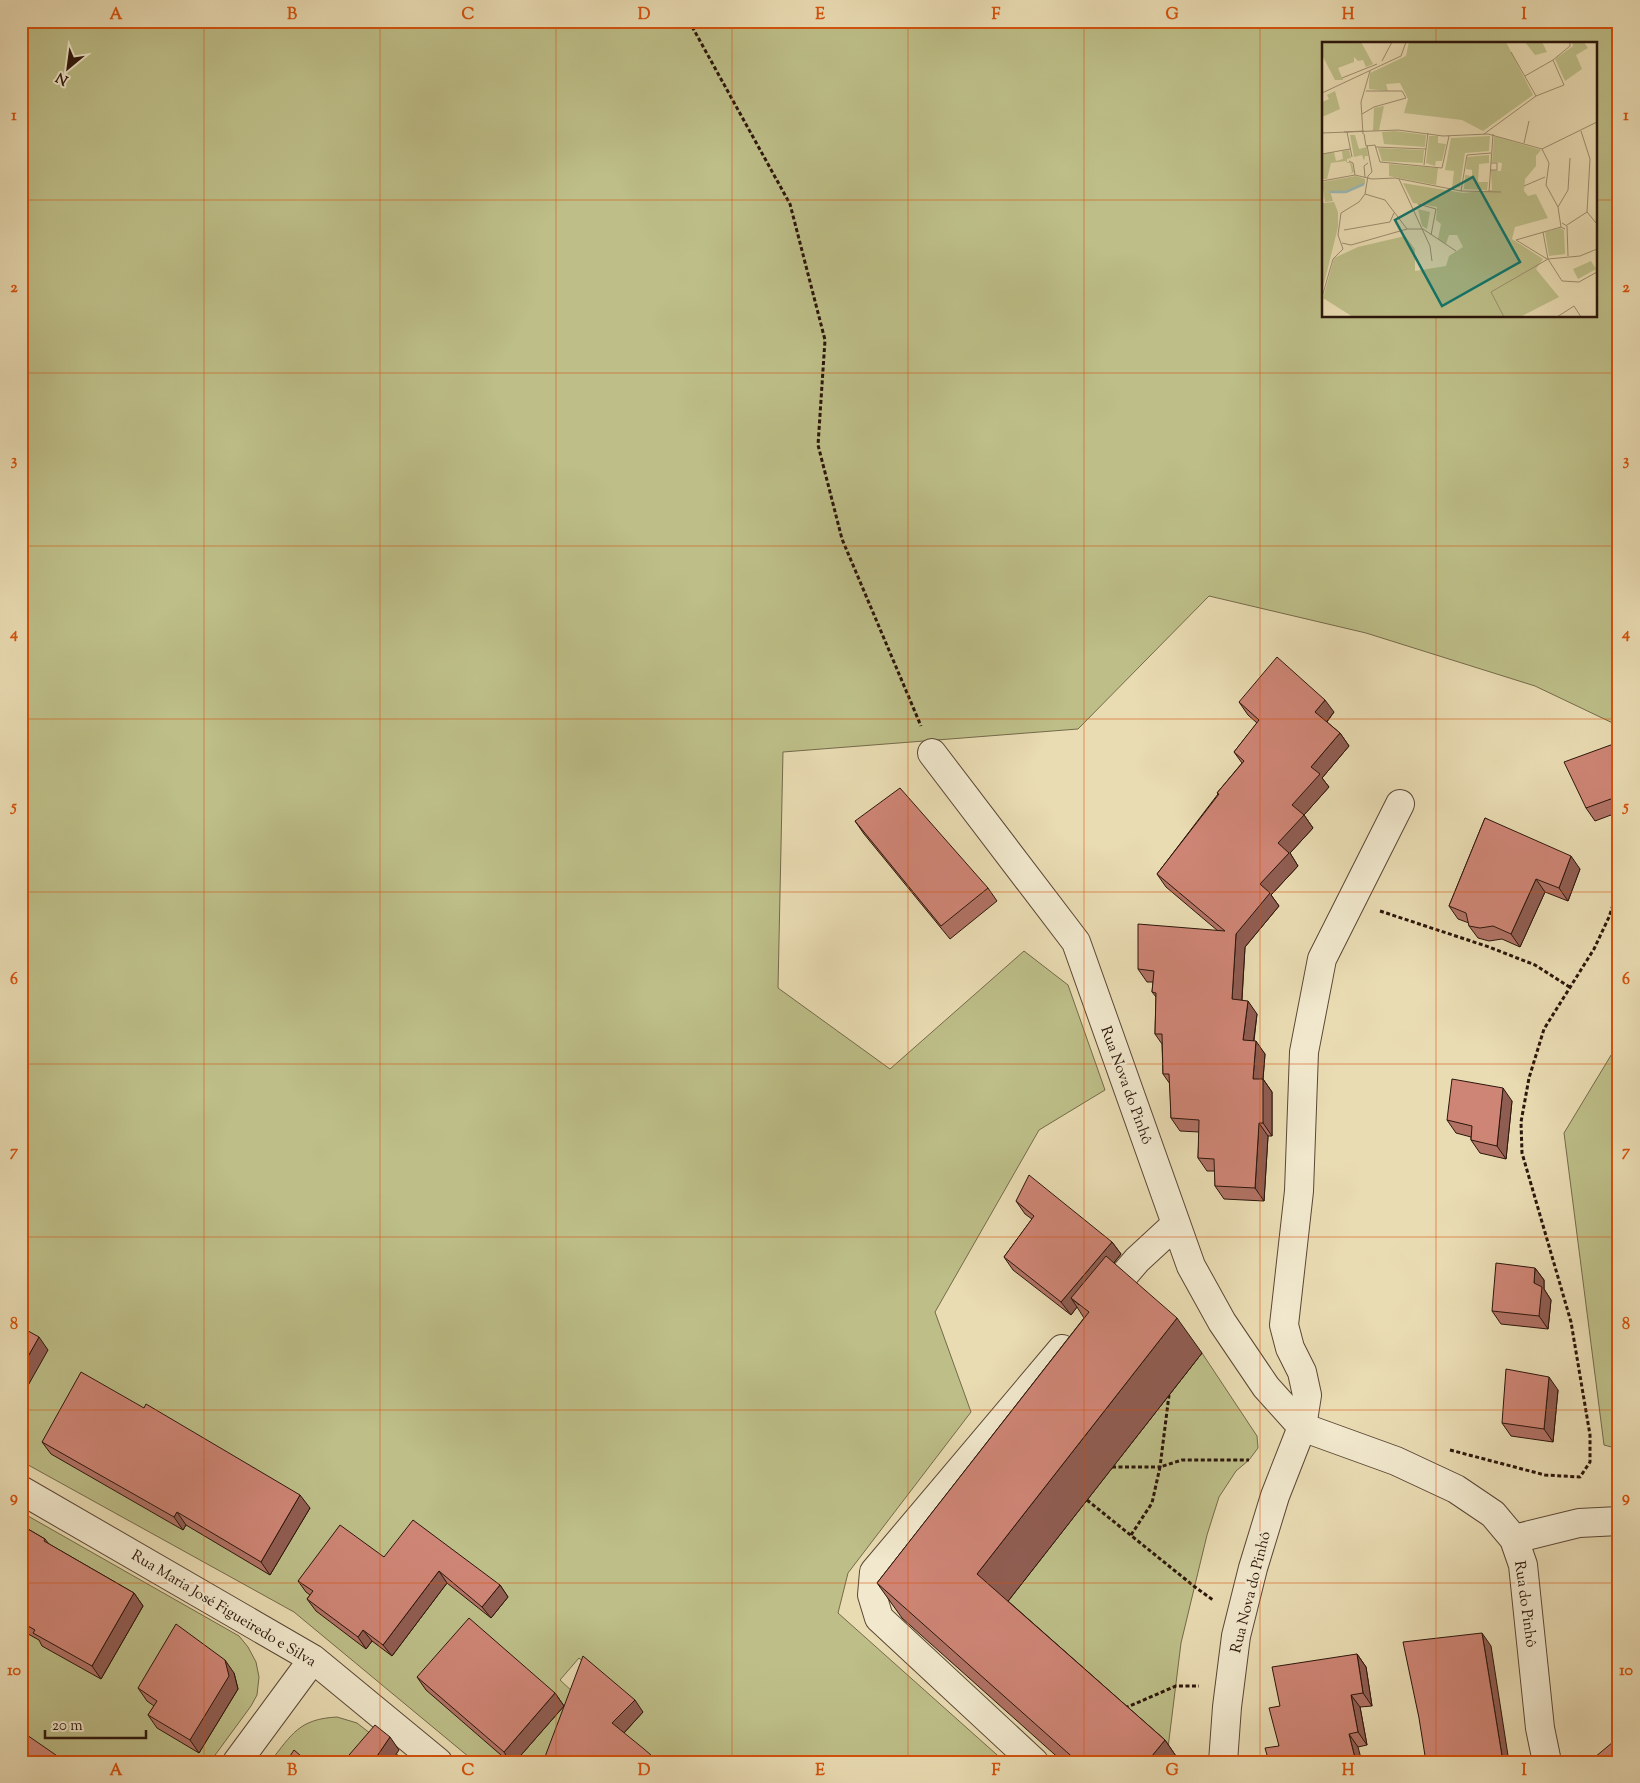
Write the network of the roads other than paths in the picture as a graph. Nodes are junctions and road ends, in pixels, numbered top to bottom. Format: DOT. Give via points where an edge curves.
graph roads {
  1 [pos="932,753"];
  2 [pos="1400,804"];
  3 [pos="1176,1224"];
  4 [pos="1302,1427"];
  5 [pos="21,1490"];
  6 [pos="1619,1522"];
  7 [pos="1514,1539"];
  8 [pos="313,1659"];
  9 [pos="237,1762"];
  10 [pos="438,1762"];
  11 [pos="1034,1762"];
  12 [pos="1223,1762"];
  13 [pos="1547,1762"];
  1 -- 3 [label="street, Rua Nova do Pinhô" via="1076,942"];
  2 -- 4 [label="street, Rua Nova do Pinhô" via="1322,959 1304,1052 1299,1191 1284,1325 1307,1395"];
  3 -- 4 [label="street, Rua Nova do Pinhô" via="1191,1266 1222,1322 1266,1386"];
  3 -- 11 [label="street" via="1137,1260 874,1572 872,1595 878,1618"];
  4 -- 7 [label="street, Rua do Pinhô" via="1396,1461 1456,1489 1492,1514"];
  4 -- 12 [label="street, Rua Nova do Pinhô" via="1275,1496 1236,1636"];
  5 -- 8 [label="street, Rua Maria José Figueiredo e Silva"];
  6 -- 7 [label="street" via="1579,1523"];
  7 -- 13 [label="street, Rua do Pinhô" via="1523,1565 1540,1728"];
  8 -- 9 [label="street"];
  8 -- 10 [label="street, Rua Maria José Figueiredo e Silva"];
}
